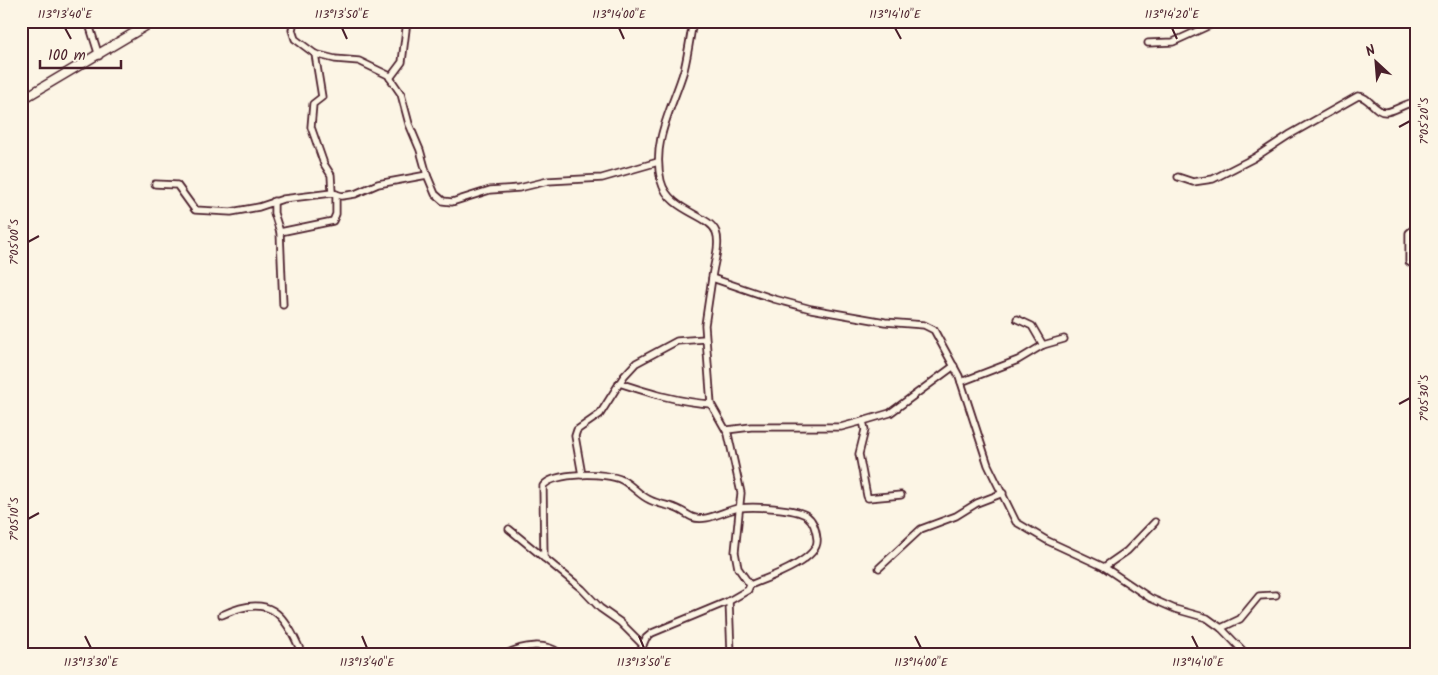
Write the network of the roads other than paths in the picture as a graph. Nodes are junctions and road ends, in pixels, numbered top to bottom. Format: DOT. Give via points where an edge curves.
graph roads {
  1 [pos="88,21"];
  2 [pos="154,21"];
  3 [pos="294,21"];
  4 [pos="416,21"];
  5 [pos="693,21"];
  6 [pos="1219,21"];
  7 [pos="1148,42"];
  8 [pos="315,54"];
  9 [pos="100,56"];
  10 [pos="390,78"];
  11 [pos="21,100"];
  12 [pos="1417,102"];
  13 [pos="658,162"];
  14 [pos="427,175"];
  15 [pos="1178,177"];
  16 [pos="155,184"];
  17 [pos="334,194"];
  18 [pos="274,201"];
  19 [pos="1417,226"];
  20 [pos="280,232"];
  21 [pos="1417,267"];
  22 [pos="712,278"];
  23 [pos="283,305"];
  24 [pos="1017,319"];
  25 [pos="706,339"];
  26 [pos="1064,339"];
  27 [pos="1043,345"];
  28 [pos="954,366"];
  29 [pos="619,382"];
  30 [pos="961,382"];
  31 [pos="711,404"];
  32 [pos="863,421"];
  33 [pos="727,430"];
  34 [pos="582,475"];
  35 [pos="1003,493"];
  36 [pos="901,495"];
  37 [pos="740,508"];
  38 [pos="1155,522"];
  39 [pos="509,529"];
  40 [pos="544,558"];
  41 [pos="1104,567"];
  42 [pos="879,568"];
  43 [pos="750,586"];
  44 [pos="1276,595"];
  45 [pos="730,600"];
  46 [pos="222,615"];
  47 [pos="1221,628"];
  48 [pos="643,645"];
  49 [pos="302,654"];
  50 [pos="506,654"];
  51 [pos="561,654"];
  52 [pos="639,654"];
  53 [pos="731,654"];
  54 [pos="1246,654"];
  1 -- 9 [label="street"];
  2 -- 9 [label="main road"];
  3 -- 8 [label="street" via="295,39"];
  4 -- 10 [label="street" via="407,21 402,62"];
  5 -- 13 [label="street" via="684,70 661,137"];
  6 -- 7 [label="street" via="1173,42"];
  8 -- 10 [label="street" via="359,61 382,70"];
  8 -- 17 [label="street" via="322,97 313,104 311,127 331,175"];
  9 -- 11 [label="main road"];
  10 -- 14 [label="street" via="403,97 408,124"];
  12 -- 15 [label="street" via="1386,112 1358,96 1213,179 1193,182"];
  13 -- 14 [label="street" via="596,179 548,181 490,190 447,202 435,194"];
  13 -- 22 [label="street" via="661,182 669,196 716,232"];
  14 -- 17 [label="street" via="378,184 355,194"];
  16 -- 18 [label="street" via="177,185 193,209 199,212 239,211"];
  17 -- 18 [label="street"];
  17 -- 20 [label="street" via="334,220"];
  18 -- 20 [label="street"];
  19 -- 21 [label="street" via="1409,233 1408,255 1409,262"];
  20 -- 23 [label="street"];
  22 -- 25 [label="street"];
  22 -- 28 [label="street" via="811,309 928,326 934,330"];
  24 -- 27 [label="street" via="1032,326"];
  25 -- 29 [label="street" via="677,341 636,363"];
  25 -- 31 [label="street"];
  26 -- 27 [label="street"];
  27 -- 30 [label="street" via="1018,360"];
  28 -- 30 [label="street"];
  28 -- 32 [label="street" via="890,413"];
  29 -- 31 [label="street" via="664,398"];
  29 -- 34 [label="street" via="600,414 577,430 575,436"];
  30 -- 35 [label="street" via="988,465"];
  31 -- 33 [label="street"];
  32 -- 33 [label="street" via="841,427"];
  32 -- 36 [label="street" via="865,430 859,454 868,498"];
  33 -- 37 [label="street"];
  34 -- 37 [label="street" via="620,479 649,500 694,518"];
  34 -- 40 [label="street" via="552,479 543,486"];
  35 -- 41 [label="street" via="1013,518 1021,525"];
  35 -- 42 [label="street" via="921,529"];
  37 -- 43 [label="street" via="735,552 738,568"];
  37 -- 43 [label="street" via="808,516 814,524 818,544 805,559"];
  38 -- 41 [label="street" via="1127,551"];
  39 -- 40 [label="street"];
  40 -- 48 [label="street"];
  41 -- 47 [label="street" via="1150,598 1202,615"];
  43 -- 45 [label="street"];
  44 -- 47 [label="street" via="1259,596 1240,619"];
  45 -- 48 [label="street" via="652,633"];
  45 -- 53 [label="street"];
  46 -- 49 [label="street" via="238,607 250,606 277,612 286,621"];
  47 -- 54 [label="street"];
  48 -- 52 [label="street"];
  50 -- 51 [label="street" via="550,646"];
}
